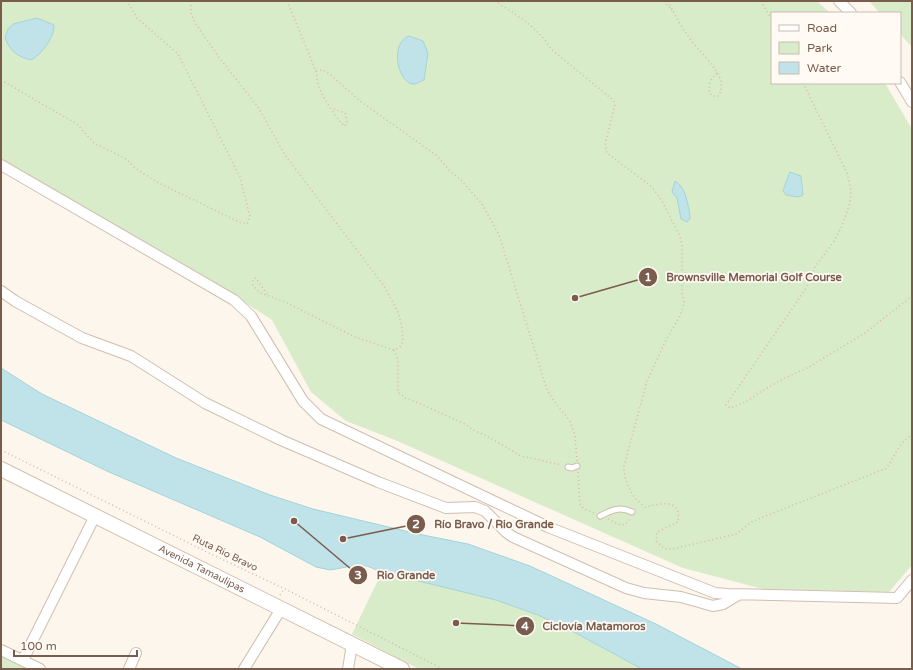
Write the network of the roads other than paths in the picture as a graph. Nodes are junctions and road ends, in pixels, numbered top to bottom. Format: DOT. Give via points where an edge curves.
graph roads {
  1 [pos="839,1"];
  2 [pos="850,12"];
  3 [pos="901,84"];
  4 [pos="912,102"];
  5 [pos="1,165"];
  6 [pos="1,291"];
  7 [pos="577,466"];
  8 [pos="568,467"];
  9 [pos="1,469"];
  10 [pos="632,512"];
  11 [pos="95,516"];
  12 [pos="600,516"];
  13 [pos="912,580"];
  14 [pos="738,595"];
  15 [pos="281,609"];
  16 [pos="352,644"];
  17 [pos="1,650"];
  18 [pos="136,653"];
  19 [pos="23,660"];
  20 [pos="40,669"];
  21 [pos="128,669"];
  22 [pos="244,669"];
  23 [pos="348,669"];
  24 [pos="402,669"];
  1 -- 2 [label="street"];
  3 -- 4 [label="street"];
  5 -- 14 [label="street" via="234,300 250,316 303,401 321,419 548,527 715,593"];
  6 -- 14 [label="street" via="82,338 131,356 205,403 281,440 446,508 475,507 485,511 513,537 626,588 644,593 681,597 713,606 723,604"];
  7 -- 8 [label="lane"];
  9 -- 11 [label="street, Avenida Tamaulipas"];
  10 -- 12 [label="lane" via="618,508"];
  11 -- 15 [label="street, Avenida Tamaulipas"];
  11 -- 19 [label="street"];
  13 -- 14 [label="street" via="897,598"];
  15 -- 16 [label="street, Avenida Tamaulipas"];
  15 -- 22 [label="street"];
  16 -- 23 [label="street"];
  16 -- 24 [label="street, Avenida Tamaulipas"];
  17 -- 19 [label="street"];
  18 -- 21 [label="street"];
  19 -- 20 [label="street"];
}
